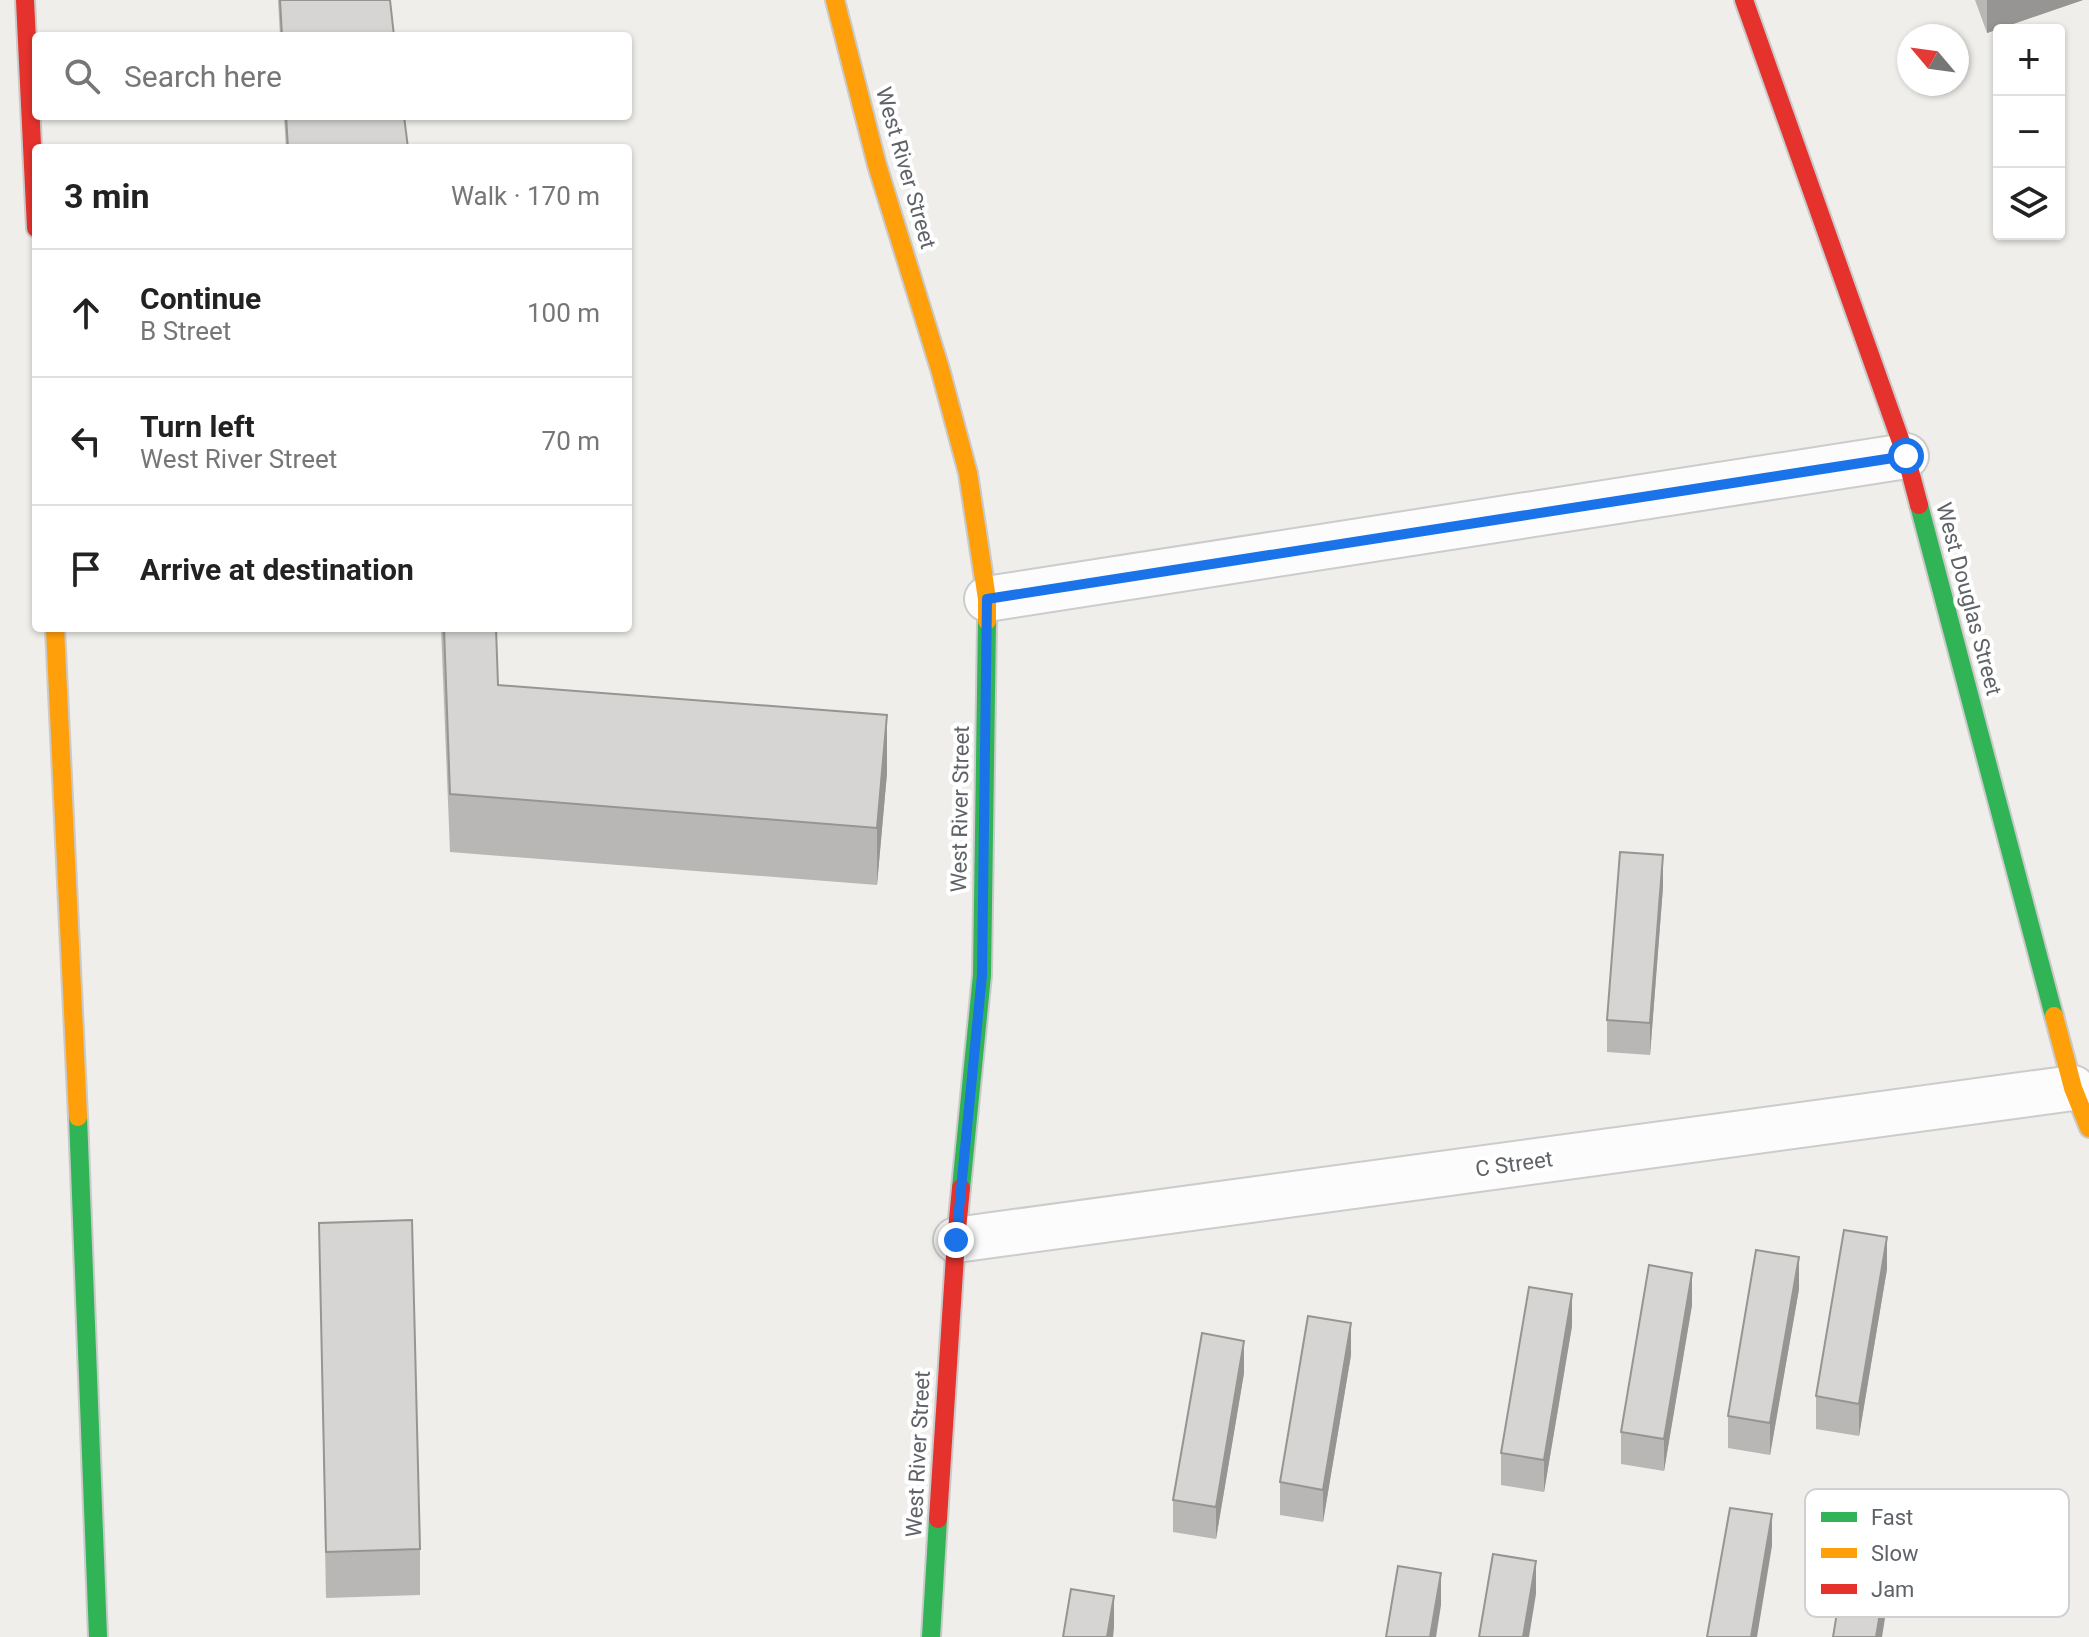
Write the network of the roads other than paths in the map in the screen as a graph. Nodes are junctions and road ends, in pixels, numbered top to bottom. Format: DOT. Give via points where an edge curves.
graph roads {
  1 [pos="25,0"];
  2 [pos="835,0"];
  3 [pos="1744,0"];
  4 [pos="32,145"];
  5 [pos="1906,456"];
  6 [pos="987,599"];
  7 [pos="55,632"];
  8 [pos="2073,1088"];
  9 [pos="2089,1128"];
  10 [pos="956,1240"];
  11 [pos="98,1637"];
  12 [pos="931,1637"];
  1 -- 4 [label="street"];
  2 -- 6 [label="street, West River Street" via="877,165 968,473"];
  3 -- 5 [label="street, West Douglas Street"];
  5 -- 6 [label="street"];
  5 -- 8 [label="street, West Douglas Street"];
  6 -- 10 [label="street, West River Street" via="982,975"];
  7 -- 11 [label="street"];
  8 -- 9 [label="street, West Douglas Street"];
  8 -- 10 [label="street, C Street"];
  10 -- 12 [label="street, West River Street"];
}
